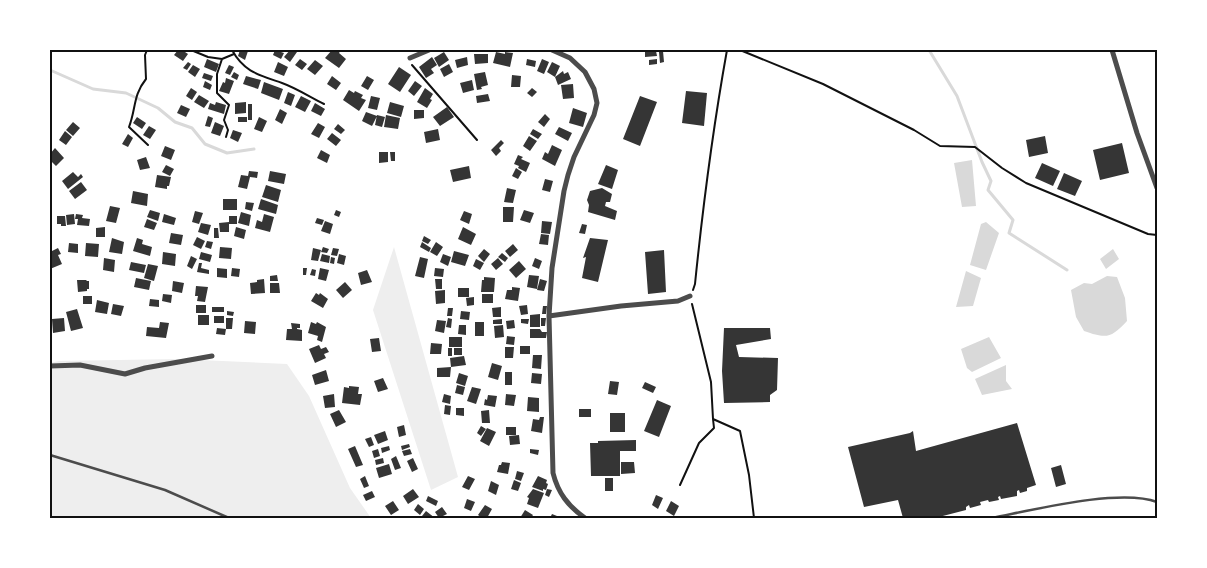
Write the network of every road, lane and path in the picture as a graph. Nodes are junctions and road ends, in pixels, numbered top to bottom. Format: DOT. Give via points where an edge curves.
graph roads {
  1 [pos="148,50"];
  2 [pos="191,50"];
  3 [pos="232,50"];
  4 [pos="429,50"];
  5 [pos="552,50"];
  6 [pos="727,50"];
  7 [pos="740,50"];
  8 [pos="1112,50"];
  9 [pos="234,54"];
  10 [pos="410,58"];
  11 [pos="222,59"];
  12 [pos="324,104"];
  13 [pos="226,137"];
  14 [pos="477,140"];
  15 [pos="148,145"];
  16 [pos="1157,188"];
  17 [pos="1157,235"];
  18 [pos="690,296"];
  19 [pos="549,316"];
  20 [pos="212,356"];
  21 [pos="50,366"];
  22 [pos="713,419"];
  23 [pos="50,455"];
  24 [pos="680,485"];
  25 [pos="1157,502"];
  26 [pos="229,518"];
  27 [pos="585,518"];
  28 [pos="754,518"];
  29 [pos="992,518"];
  1 -- 15 [label="path" via="144,55 146,79 136,98 135,113 129,127"];
  2 -- 11 [label="path"];
  3 -- 9 [label="path"];
  4 -- 10 [label="street"];
  5 -- 19 [label="street" via="570,58 585,72 594,89 596,103 564,191 552,268"];
  6 -- 18 [label="path" via="712,134 695,284"];
  7 -- 17 [label="path" via="823,84 940,146 975,148 1026,183"];
  8 -- 16 [label="street"];
  9 -- 11 [label="path"];
  9 -- 12 [label="path" via="238,62 253,72"];
  10 -- 14 [label="path" via="410,62"];
  11 -- 13 [label="path" via="217,74 217,93 229,105 224,120 228,130"];
  18 -- 19 [label="street" via="678,301"];
  18 -- 22 [label="path" via="711,382"];
  19 -- 27 [label="street" via="553,473 562,496"];
  20 -- 21 [label="street" via="125,374 80,364"];
  22 -- 24 [label="path" via="714,428 699,443"];
  22 -- 28 [label="path" via="740,431"];
  23 -- 26 [label="lane" via="165,490"];
  25 -- 29 [label="lane" via="1147,498 1082,501"];
}
